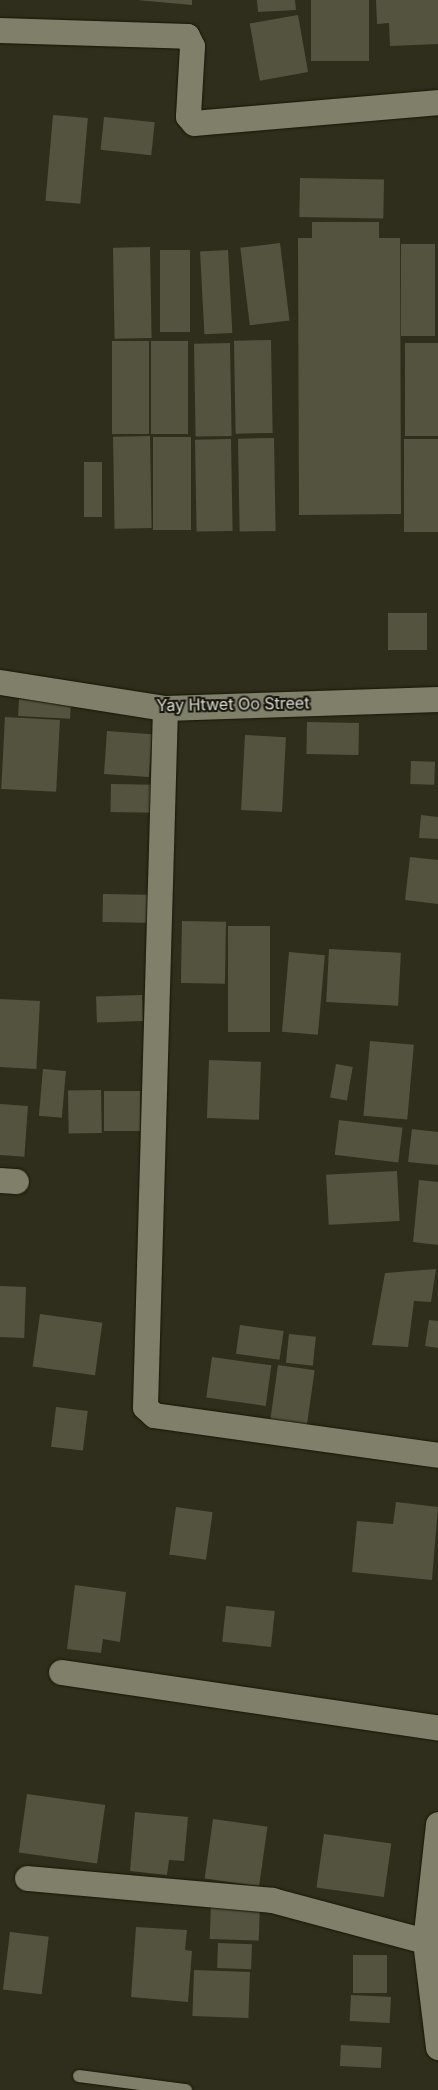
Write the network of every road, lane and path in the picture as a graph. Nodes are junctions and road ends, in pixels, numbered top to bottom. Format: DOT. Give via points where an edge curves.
graph roads {
  1 [pos="0,30"];
  2 [pos="438,102"];
  3 [pos="0,682"];
  4 [pos="438,699"];
  5 [pos="165,708"];
  6 [pos="438,1455"];
  7 [pos="61,1672"];
  8 [pos="438,1728"];
  9 [pos="438,1824"];
  10 [pos="438,1828"];
  11 [pos="27,1878"];
  12 [pos="425,1940"];
  13 [pos="438,2047"];
  14 [pos="79,2076"];
  15 [pos="186,2090"];
  1 -- 2 [label="street" via="187,36 192,46 188,116 194,123"];
  3 -- 5 [label="street, Yay Htwet Oo Street"];
  4 -- 5 [label="street, Yay Htwet Oo Street"];
  5 -- 6 [label="street" via="145,1406 154,1415"];
  7 -- 8 [label="street"];
  9 -- 10 [label="street"];
  10 -- 12 [label="street"];
  11 -- 12 [label="street" via="272,1900"];
  12 -- 13 [label="street"];
  14 -- 15 [label="lane"];
}
